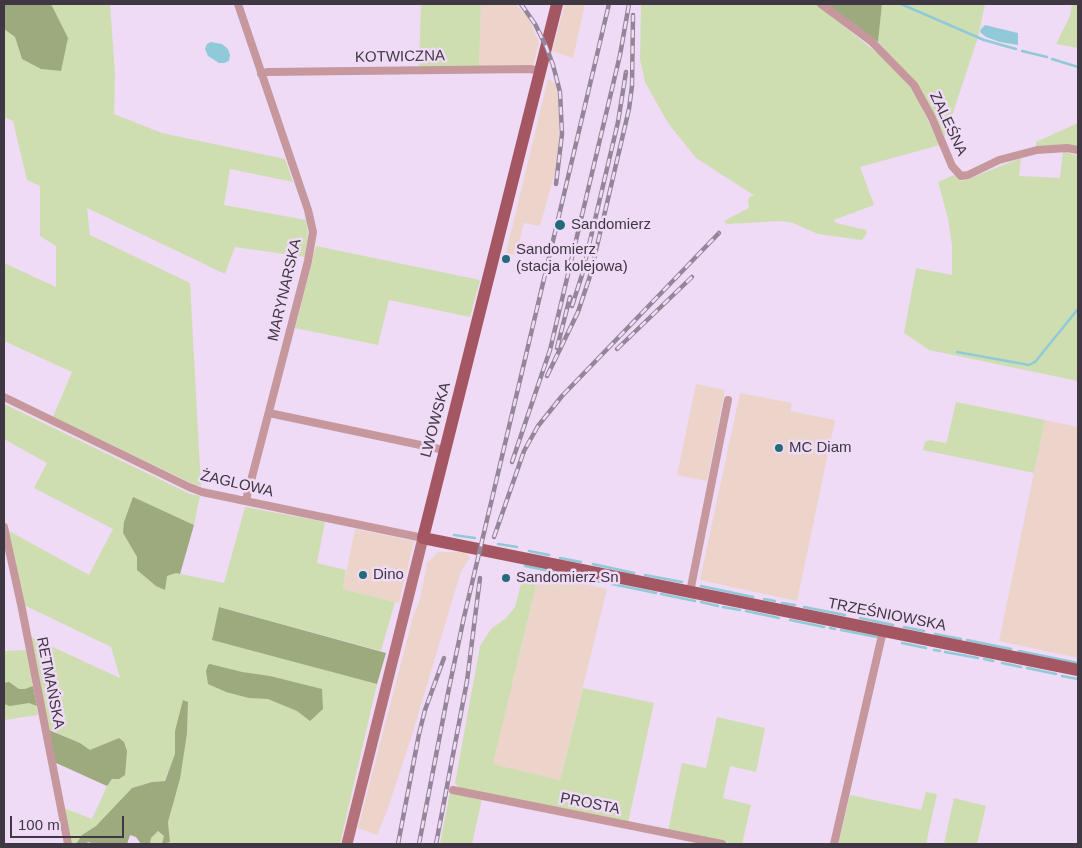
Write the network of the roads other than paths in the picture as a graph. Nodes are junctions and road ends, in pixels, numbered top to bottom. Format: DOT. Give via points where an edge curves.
graph roads {
  1 [pos="238,4"];
  2 [pos="557,4"];
  3 [pos="821,4"];
  4 [pos="540,71"];
  5 [pos="261,74"];
  6 [pos="1078,150"];
  7 [pos="4,397"];
  8 [pos="728,400"];
  9 [pos="269,413"];
  10 [pos="444,450"];
  11 [pos="246,500"];
  12 [pos="4,527"];
  13 [pos="423,538"];
  14 [pos="690,592"];
  15 [pos="882,630"];
  16 [pos="1078,670"];
  17 [pos="453,790"];
  18 [pos="68,844"];
  19 [pos="347,844"];
  20 [pos="722,844"];
  21 [pos="834,844"];
  1 -- 5 [label="street, MARYNARSKA"];
  2 -- 4 [label="main road, LWOWSKA"];
  3 -- 6 [label="street, ZALEŚNA" via="871,41 914,85 952,166 961,176 999,160 1030,152"];
  4 -- 5 [label="street, KOTWICZNA"];
  4 -- 10 [label="main road, LWOWSKA"];
  5 -- 9 [label="street, MARYNARSKA" via="313,232"];
  7 -- 11 [label="street, ŻAGLOWA" via="189,487"];
  8 -- 14 [label="street"];
  9 -- 10 [label="street"];
  9 -- 11 [label="street, MARYNARSKA"];
  10 -- 13 [label="main road, LWOWSKA"];
  11 -- 13 [label="street, ŻAGLOWA"];
  12 -- 18 [label="street, RETMAŃSKA"];
  13 -- 14 [label="main road, TRZEŚNIOWSKA"];
  13 -- 19 [label="main road, LWOWSKA"];
  14 -- 15 [label="main road, TRZEŚNIOWSKA"];
  15 -- 16 [label="main road, TRZEŚNIOWSKA"];
  15 -- 21 [label="street"];
  17 -- 20 [label="street, PROSTA"];
}
